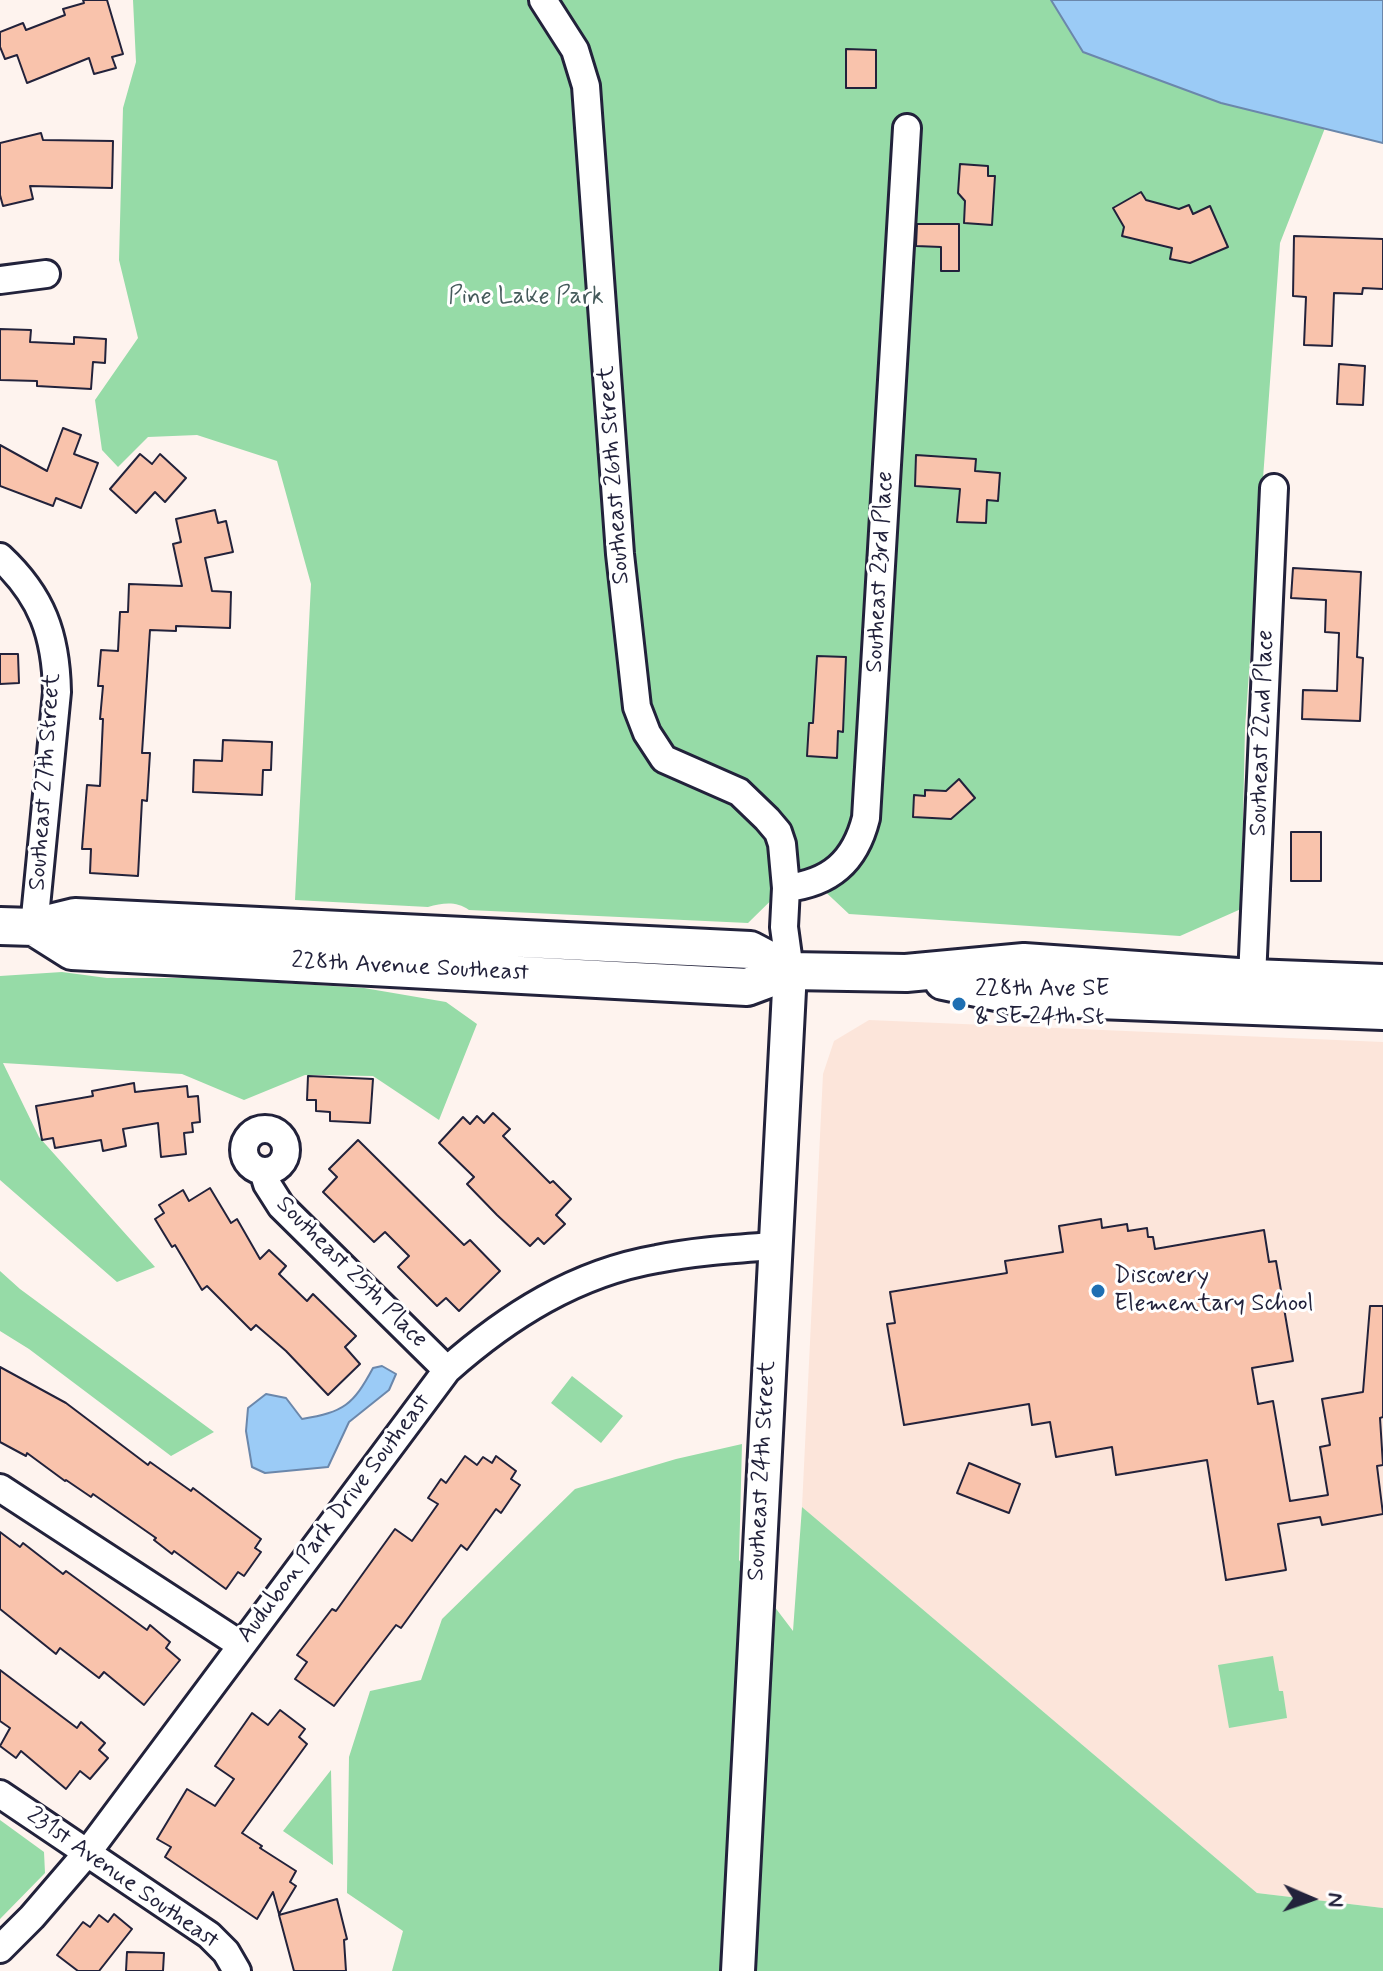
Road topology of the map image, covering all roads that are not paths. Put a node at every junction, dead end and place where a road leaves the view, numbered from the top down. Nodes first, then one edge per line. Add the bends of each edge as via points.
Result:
1 (543, 0) edge
2 (907, 128) dead end
3 (46, 274) dead end
4 (0, 280) edge
5 (1274, 488) dead end
6 (0, 557) edge
7 (786, 888) junction
8 (17, 926) edge
9 (790, 971) junction
10 (906, 973) junction
11 (1252, 978) junction
12 (1383, 983) edge
13 (1383, 1011) edge
14 (263, 1171) dead end
15 (774, 1246) junction
16 (447, 1370) junction
17 (0, 1488) edge
18 (241, 1645) junction
19 (0, 1794) edge
20 (87, 1853) junction
21 (0, 1949) edge
22 (237, 1971) edge
23 (738, 1971) edge

1 - 7 street, Southeast 26th Street via 575,50 586,86 620,554 637,707 664,759 739,792 778,832
2 - 7 street, Southeast 23rd Place via 866,818 854,850 840,866 825,879
3 - 4 street
5 - 11 street, Southeast 22nd Place
6 - 8 street, Southeast 27th Street via 36,597 56,669 57,692
7 - 9 street
8 - 9 main road, 228th Avenue Southeast via 72,951 290,944 747,987
9 - 10 main road, 228th Avenue Southeast
9 - 15 street, Southeast 24th Street
10 - 11 main road, 228th Avenue Southeast via 1024,962
10 - 13 main road, 228th Avenue Southeast via 1020,997
11 - 12 main road, 228th Avenue Southeast
14 - 16 street, Southeast 25th Place via 281,1206
15 - 16 street, Audubon Park Drive Southeast via 655,1259 608,1272 522,1311
15 - 23 street, Southeast 24th Street
16 - 18 street, Audubon Park Drive Southeast
17 - 18 street
18 - 20 street, Audubon Park Drive Southeast
19 - 20 street, 231st Avenue Southeast
20 - 21 street, Audubon Park Drive Southeast
20 - 22 street, 231st Avenue Southeast via 209,1935

